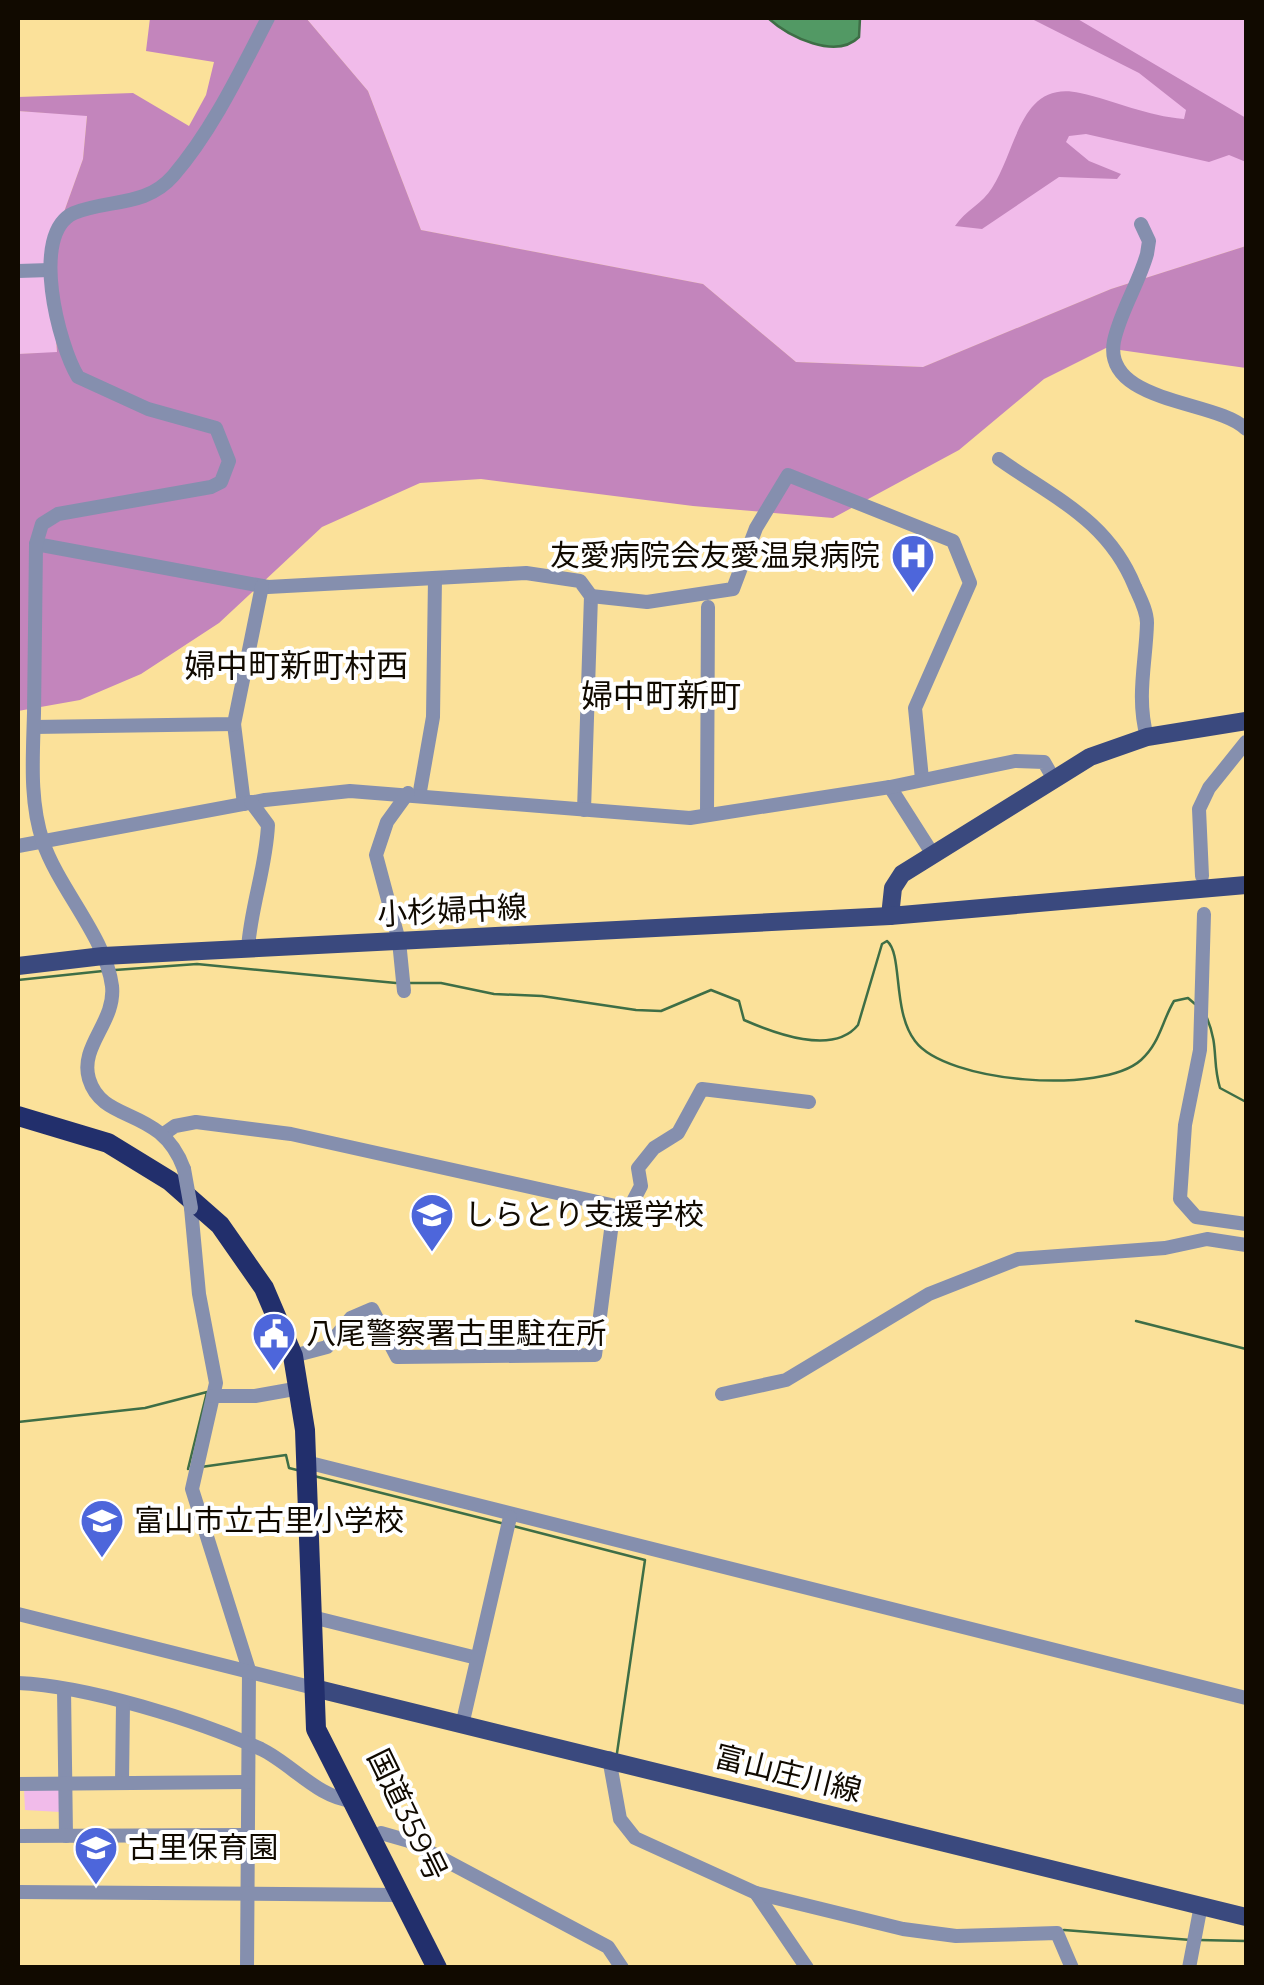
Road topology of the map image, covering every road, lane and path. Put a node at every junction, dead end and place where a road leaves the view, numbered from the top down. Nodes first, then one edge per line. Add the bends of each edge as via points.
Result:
1 (268, 18) edge
2 (1142, 224) dead end
3 (50, 270) junction
4 (18, 271) edge
5 (1246, 430) edge
6 (999, 458) dead end
7 (36, 544) junction
8 (435, 578) junction
9 (262, 586) junction
10 (591, 596) junction
11 (708, 607) dead end
12 (1246, 721) edge
13 (234, 724) junction
14 (34, 728) junction
15 (1148, 737) junction
16 (1246, 742) edge
17 (1052, 776) junction
18 (922, 779) junction
19 (890, 787) junction
20 (414, 792) junction
21 (248, 803) junction
22 (584, 810) junction
23 (707, 815) junction
24 (43, 841) junction
25 (18, 846) edge
26 (932, 853) junction
27 (1202, 876) dead end
28 (1246, 885) edge
29 (1204, 914) dead end
30 (890, 916) junction
31 (399, 941) junction
32 (248, 948) junction
33 (103, 956) junction
34 (18, 966) edge
35 (404, 991) dead end
36 (809, 1102) dead end
37 (18, 1116) edge
38 (165, 1133) junction
39 (614, 1206) junction
40 (1246, 1224) edge
41 (1246, 1245) edge
42 (293, 1356) junction
43 (300, 1388) junction
44 (722, 1394) dead end
45 (213, 1396) junction
46 (306, 1462) junction
47 (510, 1516) junction
48 (18, 1614) edge
49 (312, 1617) junction
50 (478, 1658) junction
51 (248, 1670) junction
52 (18, 1683) edge
53 (314, 1688) junction
54 (64, 1689) junction
55 (1246, 1698) edge
56 (123, 1704) junction
57 (463, 1721) junction
58 (246, 1743) junction
59 (609, 1758) junction
60 (247, 1782) junction
61 (122, 1783) junction
62 (18, 1784) edge
63 (66, 1784) junction
64 (353, 1801) junction
65 (381, 1833) junction
66 (246, 1835) junction
67 (18, 1836) edge
68 (66, 1836) junction
69 (18, 1892) edge
70 (246, 1893) junction
71 (756, 1893) junction
72 (400, 1895) junction
73 (1201, 1905) junction
74 (1246, 1917) edge
75 (804, 1966) edge
76 (247, 1968) edge
77 (437, 1968) edge
78 (448, 1968) edge
79 (622, 1968) edge
80 (1072, 1968) edge
81 (1189, 1968) edge

1 - 3 street via 173,176 155,193 74,213 62,222
2 - 5 street via 1147,254 1113,346 1120,371 1154,394 1226,416
3 - 4 street
3 - 7 street via 61,337 78,377 148,409 216,428 229,461 221,482 211,487 58,514 42,524
6 - 15 street via 1067,500 1106,534 1128,568 1148,618 1141,715
7 - 9 street
7 - 14 street
8 - 9 street
8 - 10 street via 526,573 580,581
8 - 20 street via 433,717
9 - 13 street
10 - 18 street via 647,602 732,588 756,528 788,475 952,542 970,583 915,708
10 - 22 street
11 - 23 street
12 - 15 main road
13 - 14 street
13 - 21 street
14 - 24 street via 33,792
15 - 17 main road
16 - 27 street via 1199,809
17 - 18 street via 1035,759
17 - 26 main road
18 - 19 street
19 - 23 street
19 - 26 street
20 - 21 street via 350,791
20 - 22 street
20 - 31 street via 386,822 376,855
21 - 24 street
21 - 32 street via 268,825
22 - 23 street
24 - 25 street
24 - 33 street
26 - 30 main road via 902,874
28 - 30 main road, 小杉婦中線
29 - 40 street via 1200,1022 1180,1199 1196,1217
30 - 31 main road, 小杉婦中線
31 - 32 main road, 小杉婦中線
31 - 35 street
32 - 33 main road, 小杉婦中線
33 - 34 main road, 小杉婦中線
33 - 38 street via 112,1003 90,1049 90,1082 108,1106
36 - 39 street via 702,1089 678,1132 638,1168 641,1186 629,1209
37 - 42 highway, 国道359号 via 108,1143 199,1202 264,1288
38 - 39 street via 196,1122 291,1134
38 - 45 street, bridge via 184,1169
39 - 42 street via 594,1355 398,1356 372,1309 351,1318 327,1347
41 - 44 street via 1206,1239 1018,1260 929,1294 786,1380
42 - 43 highway, 国道359号
43 - 45 street
43 - 46 highway, 国道359号
45 - 51 street via 192,1489
46 - 47 street
46 - 49 highway, 国道359号
47 - 50 street
47 - 55 street
48 - 51 street
49 - 50 street
49 - 53 highway, 国道359号
50 - 57 street
51 - 53 street
51 - 58 street
52 - 54 street
53 - 57 main road, 富山庄川線
53 - 64 highway, 国道359号 via 316,1729
53 - 65 highway, 国道359号
54 - 56 street
54 - 63 street
56 - 58 street
56 - 61 street
57 - 59 main road, 富山庄川線
58 - 60 street
58 - 64 street via 337,1800
59 - 71 street via 620,1819 636,1838
59 - 73 main road, 富山庄川線
60 - 61 street
60 - 66 street
61 - 63 street
62 - 63 street
63 - 68 street
64 - 72 highway, 国道359号
65 - 78 highway, 国道359号
65 - 79 street via 408,1841 608,1948
66 - 68 street
66 - 70 street
67 - 68 street
69 - 70 street
70 - 72 street
70 - 76 street
71 - 75 street
71 - 80 street via 956,1936 1057,1934
72 - 77 highway, 国道359号
73 - 74 main road, 富山庄川線
73 - 81 street

